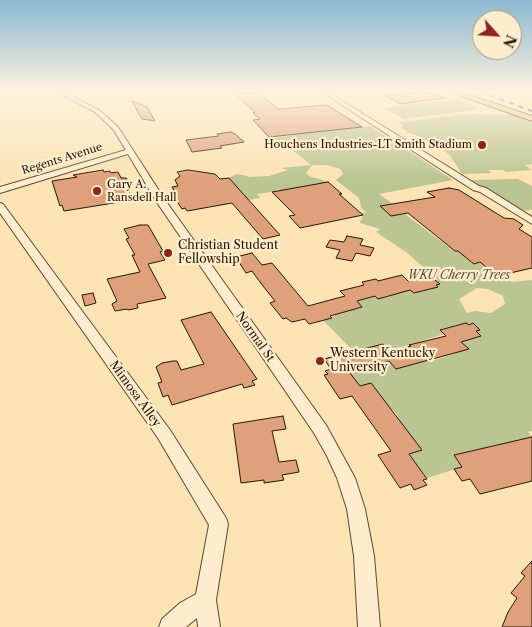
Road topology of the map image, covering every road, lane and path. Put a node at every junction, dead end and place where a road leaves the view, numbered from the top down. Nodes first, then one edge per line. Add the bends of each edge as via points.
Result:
1 (111, 121) edge
2 (371, 121) edge
3 (130, 150) junction
4 (476, 188) junction
5 (0, 190) edge
6 (0, 206) edge
7 (532, 221) edge
8 (532, 227) edge
9 (205, 600) junction
10 (170, 627) edge
11 (209, 627) edge
12 (369, 627) edge

1 - 3 street, Normal St
2 - 4 street
3 - 5 street, Regents Avenue
3 - 12 street, Normal St via 161,201 334,454 346,478 358,518
4 - 7 street
4 - 8 street
6 - 9 street, Mimosa Alley via 164,434 219,524
9 - 10 street
9 - 11 street, Mimosa Alley

